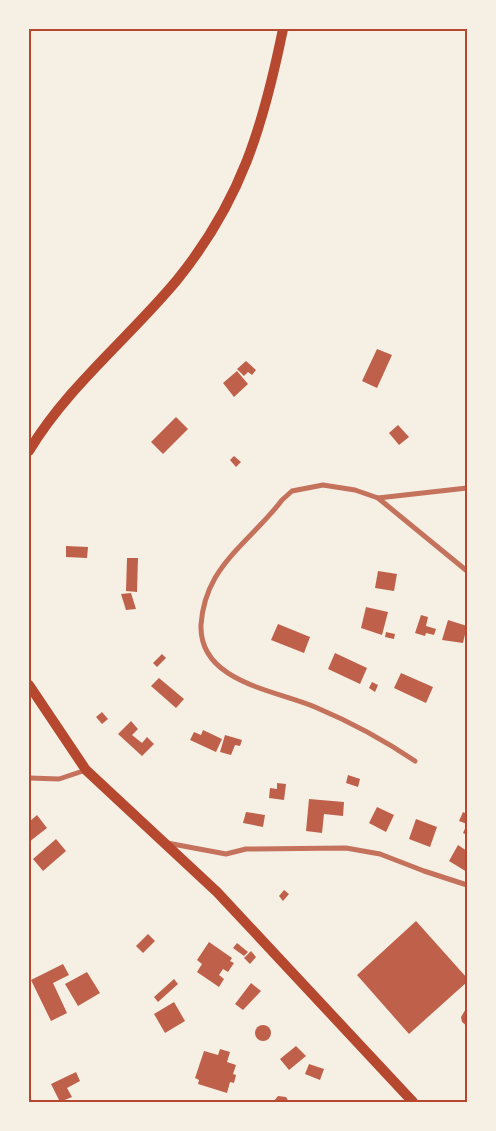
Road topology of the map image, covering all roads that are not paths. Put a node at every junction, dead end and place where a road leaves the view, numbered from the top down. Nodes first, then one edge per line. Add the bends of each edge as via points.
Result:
1 (283, 29) edge
2 (29, 451) edge
3 (467, 488) edge
4 (378, 498) junction
5 (467, 571) edge
6 (29, 685) edge
7 (415, 761) dead end
8 (86, 770) junction
9 (29, 778) edge
10 (162, 842) junction
11 (467, 885) edge
12 (413, 1102) edge

1 - 2 main road via 272,87 254,146 231,200 176,280 81,385
3 - 4 street
4 - 5 street
4 - 7 street via 323,485 292,491 216,578 202,617 201,638 216,665 228,672 377,735
6 - 8 main road
8 - 9 street via 59,779
8 - 10 main road
10 - 11 street via 226,854 246,849 346,848 380,854
10 - 12 main road via 217,892

